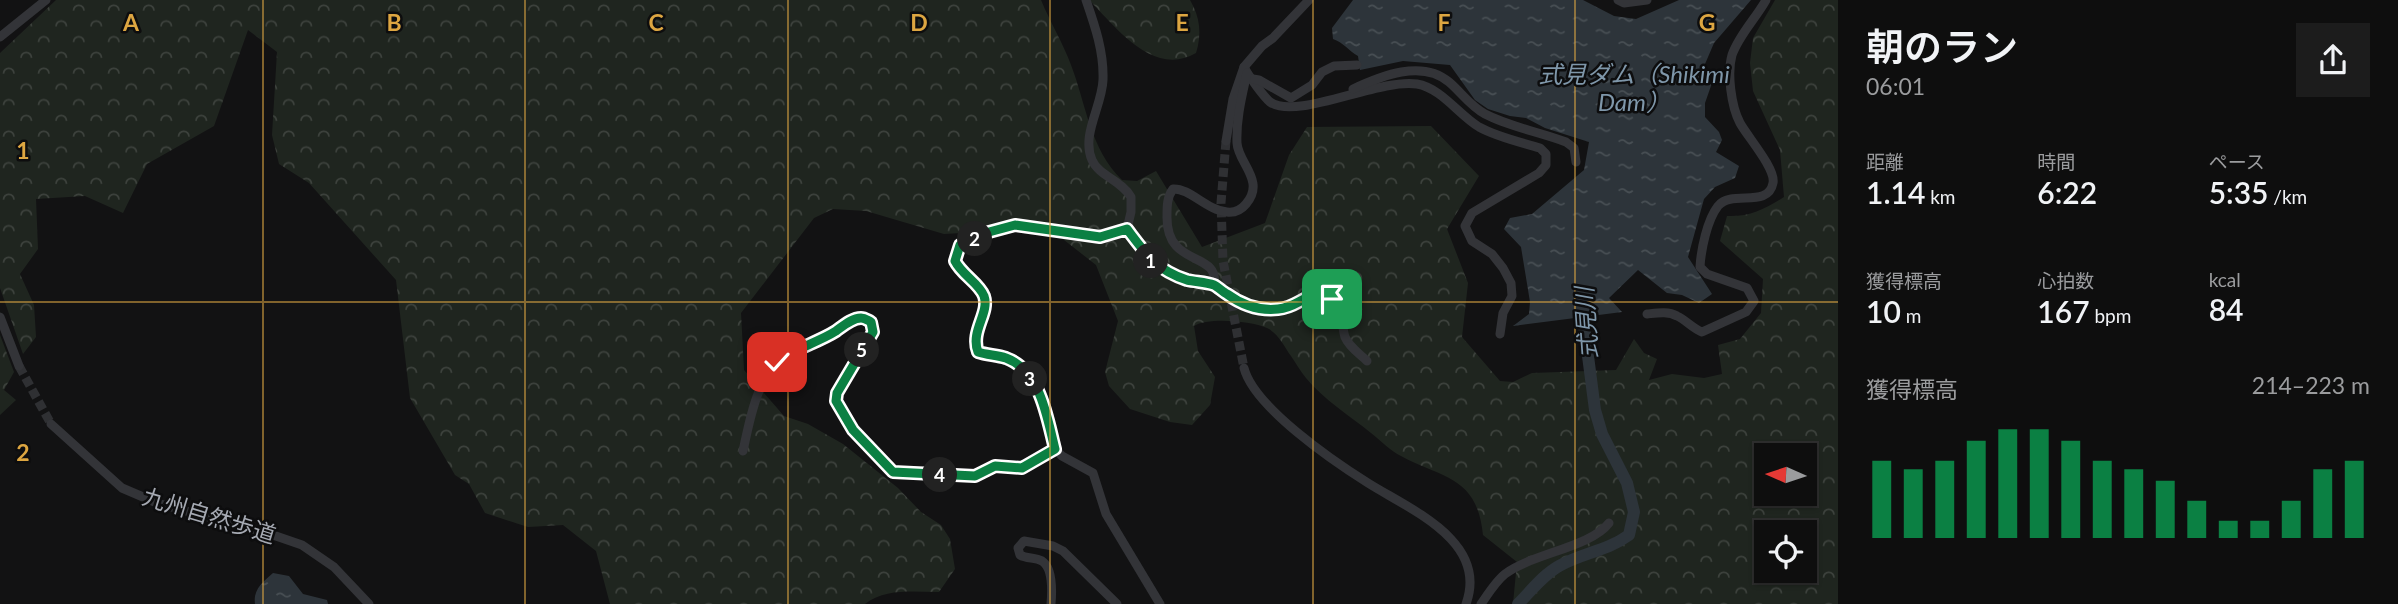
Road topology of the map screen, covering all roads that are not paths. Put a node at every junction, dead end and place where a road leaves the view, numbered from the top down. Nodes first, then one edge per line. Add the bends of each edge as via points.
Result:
1 (46, 0) edge
2 (1086, 0) edge
3 (1309, 0) edge
4 (1618, 0) edge
5 (1647, 0) edge
6 (1766, 0) edge
7 (0, 37) edge
8 (1357, 65) dead end
9 (1248, 73) junction
10 (1344, 95) junction
11 (1226, 141) tunnel mouth
12 (1576, 162) dead end
13 (1127, 229) junction
14 (1214, 285) junction
15 (1647, 314) dead end
16 (0, 317) edge
17 (1500, 334) dead end
18 (1367, 361) dead end
19 (19, 366) tunnel mouth
20 (1244, 368) tunnel mouth
21 (51, 424) tunnel mouth
22 (1055, 449) junction
23 (743, 451) dead end
24 (1609, 523) dead end
25 (369, 604) edge
26 (1051, 604) edge
27 (1117, 604) edge
28 (1160, 604) edge
29 (1466, 604) edge
30 (1481, 604) edge

1 - 7 street
2 - 13 street via 1102,56 1103,82 1089,144 1091,157 1096,169 1117,181 1131,197
3 - 9 street via 1262,46
4 - 5 street
6 - 15 street via 1732,55 1731,88 1738,120 1774,181 1760,198 1736,198 1718,206 1702,246 1700,267 1707,274 1747,288 1754,301 1746,312 1702,332 1676,315
8 - 9 street via 1334,66 1322,72 1292,98
9 - 10 street via 1270,102 1289,107
9 - 11 street via 1233,99
9 - 14 street via 1238,114 1237,147 1252,179 1249,200 1229,212 1202,204 1180,189 1169,195 1170,240 1212,270
10 - 12 street via 1374,79 1404,71 1429,71 1448,80 1485,114 1574,148
10 - 17 street via 1417,84 1483,129 1546,154 1546,165 1539,173 1472,214 1465,226 1472,241 1492,254 1511,283 1512,296
13 - 14 street via 1158,267
13 - 22 street via 1100,237 1015,225 960,245 957,253 960,271 984,295 976,333 978,352 1007,358 1034,383
14 - 18 street via 1245,305 1264,310 1297,304 1309,295 1332,299 1341,313 1345,338
16 - 19 street
20 - 29 street via 1265,405 1283,420 1355,475 1432,521 1449,538 1461,552 1471,577
21 - 25 street, 九州自然歩道 via 121,488 302,545 334,567
22 - 23 street via 1022,468 995,466 975,476 893,472 853,430 836,401 873,332 871,322 860,318 777,362 759,393
22 - 28 street via 1093,473 1106,514
24 - 30 street via 1595,535 1504,574
26 - 27 street via 1047,567 1020,555 1018,548 1024,541 1063,551

